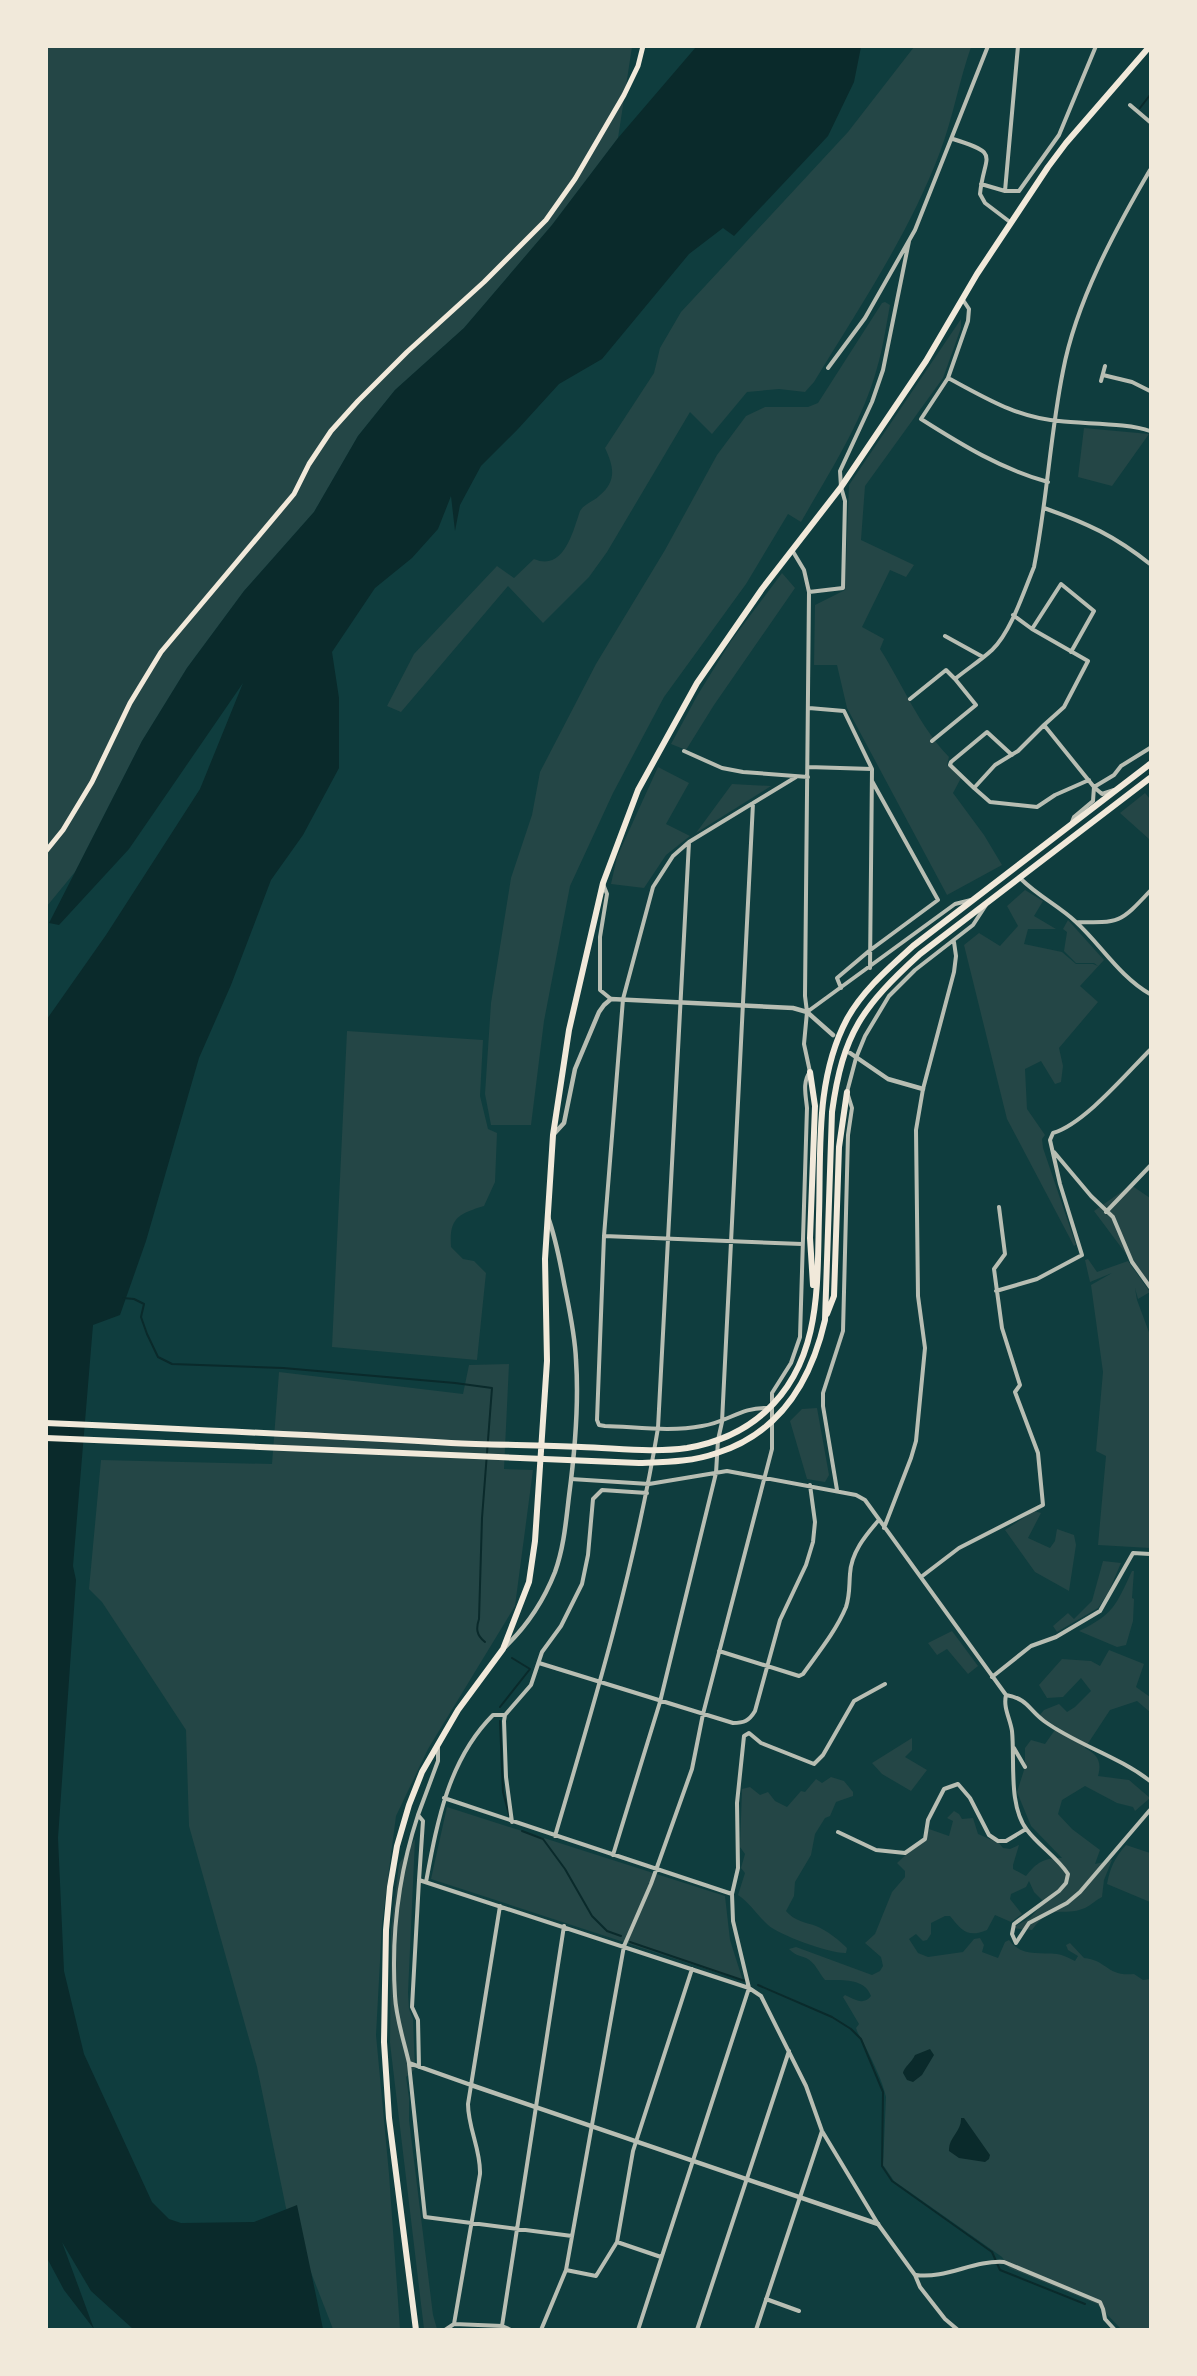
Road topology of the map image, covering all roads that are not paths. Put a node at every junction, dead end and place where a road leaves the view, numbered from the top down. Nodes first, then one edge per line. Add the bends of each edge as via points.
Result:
1 (643, 46) edge
2 (988, 46) edge
3 (1018, 46) edge
4 (1096, 46) edge
5 (1150, 46) edge
6 (1130, 105) dead end
7 (1150, 122) edge
8 (953, 139) junction
9 (1150, 170) edge
10 (981, 184) junction
11 (1005, 191) junction
12 (1010, 222) junction
13 (909, 241) junction
14 (963, 300) junction
15 (1105, 366) dead end
16 (828, 368) dead end
17 (1103, 375) junction
18 (948, 378) junction
19 (1101, 381) dead end
20 (1150, 391) edge
21 (1056, 421) junction
22 (1150, 430) edge
23 (1048, 482) junction
24 (841, 487) junction
25 (1044, 508) junction
26 (792, 550) junction
27 (1150, 564) edge
28 (809, 592) junction
29 (1013, 615) junction
30 (1032, 629) junction
31 (945, 636) dead end
32 (1071, 652) junction
33 (983, 657) junction
34 (955, 679) junction
35 (909, 699) dead end
36 (809, 708) junction
37 (1044, 725) junction
38 (932, 741) dead end
39 (1150, 748) edge
40 (684, 751) dead end
41 (1012, 755) junction
42 (1150, 764) edge
43 (808, 767) junction
44 (872, 769) junction
45 (795, 777) junction
46 (808, 777) junction
47 (1150, 778) edge
48 (872, 780) junction
49 (1089, 780) junction
50 (1095, 787) junction
51 (974, 788) junction
52 (1117, 789) junction
53 (753, 803) junction
54 (1070, 825) junction
55 (689, 842) junction
56 (46, 851) edge
57 (1021, 879) junction
58 (603, 883) junction
59 (1150, 891) edge
60 (975, 898) junction
61 (987, 904) junction
62 (1075, 922) junction
63 (954, 942) junction
64 (869, 951) junction
65 (870, 968) junction
66 (842, 988) junction
67 (1150, 994) edge
68 (611, 999) junction
69 (623, 999) junction
70 (681, 1002) junction
71 (743, 1005) junction
72 (807, 1012) junction
73 (833, 1035) dead end
74 (1150, 1050) edge
75 (850, 1053) dead end
76 (856, 1058) junction
77 (810, 1072) junction
78 (923, 1089) junction
79 (847, 1092) junction
80 (552, 1135) junction
81 (1053, 1151) junction
82 (1150, 1166) edge
83 (999, 1207) dead end
84 (1106, 1212) junction
85 (547, 1215) junction
86 (604, 1236) junction
87 (668, 1238) junction
88 (730, 1241) junction
89 (802, 1244) junction
90 (1150, 1287) edge
91 (996, 1291) junction
92 (815, 1312) junction
93 (825, 1320) junction
94 (771, 1408) junction
95 (722, 1422) junction
96 (46, 1423) edge
97 (658, 1428) junction
98 (46, 1438) edge
99 (542, 1446) junction
100 (541, 1459) junction
101 (716, 1473) junction
102 (765, 1477) junction
103 (571, 1479) junction
104 (649, 1484) junction
105 (810, 1485) junction
106 (837, 1490) junction
107 (647, 1493) junction
108 (878, 1521) junction
109 (884, 1528) junction
110 (1150, 1554) edge
111 (921, 1577) junction
112 (503, 1648) junction
113 (719, 1652) junction
114 (539, 1663) junction
115 (766, 1666) junction
116 (992, 1677) junction
117 (600, 1682) junction
118 (885, 1684) dead end
119 (1006, 1695) junction
120 (660, 1702) junction
121 (506, 1714) junction
122 (703, 1714) junction
123 (438, 1742) junction
124 (1013, 1747) junction
125 (1025, 1767) dead end
126 (1150, 1781) edge
127 (444, 1798) junction
128 (1150, 1810) edge
129 (418, 1815) junction
130 (512, 1822) junction
131 (1026, 1829) junction
132 (838, 1832) dead end
133 (555, 1836) junction
134 (613, 1855) junction
135 (656, 1870) junction
136 (419, 1880) junction
137 (426, 1882) junction
138 (732, 1894) junction
139 (500, 1906) junction
140 (564, 1926) junction
141 (624, 1946) junction
142 (692, 1969) junction
143 (749, 1988) junction
144 (789, 2051) junction
145 (409, 2063) junction
146 (419, 2067) junction
147 (471, 2085) junction
148 (537, 2107) junction
149 (591, 2126) junction
150 (822, 2131) junction
151 (636, 2142) junction
152 (693, 2161) junction
153 (746, 2179) junction
154 (799, 2197) junction
155 (470, 2223) junction
156 (878, 2224) junction
157 (517, 2229) junction
158 (572, 2236) junction
159 (617, 2242) junction
160 (662, 2257) junction
161 (566, 2270) junction
162 (915, 2275) junction
163 (765, 2299) junction
164 (800, 2311) dead end
165 (454, 2324) junction
166 (502, 2326) junction
167 (416, 2330) edge
168 (445, 2330) edge
169 (511, 2330) edge
170 (541, 2330) edge
171 (638, 2330) edge
172 (697, 2330) edge
173 (756, 2330) edge
174 (958, 2330) edge
175 (1115, 2330) edge

1 - 56 main road via 624,95 546,220 407,352 331,431 294,494 161,652 130,702 92,782
2 - 8 street
3 - 11 street
4 - 11 street via 1059,135 1019,191
5 - 12 main road via 1066,143
6 - 7 street
8 - 10 street via 977,146 985,153 988,164
8 - 13 street
9 - 21 street via 1114,232 1076,324 1062,372
10 - 11 street
10 - 12 street via 980,194 985,203
12 - 14 main road
13 - 16 street via 865,318
13 - 24 street via 883,370 840,471
14 - 18 street via 969,309 968,321
14 - 24 main road
15 - 17 street
17 - 19 street
17 - 20 street
18 - 21 street via 1010,411
18 - 23 street via 921,419 995,463
21 - 22 street
21 - 23 street
23 - 25 street
24 - 26 main road
24 - 28 street via 845,501 843,588
25 - 27 street via 1099,529
25 - 29 street via 1034,567
26 - 28 street via 804,570
26 - 58 main road via 697,683 638,790
28 - 36 street
29 - 30 street
29 - 33 street via 999,642
30 - 32 street
30 - 32 street via 1061,584 1094,611
31 - 33 street
32 - 37 street via 1088,661 1064,706
33 - 34 street
34 - 35 street via 946,669
34 - 38 street via 976,705
36 - 43 street
36 - 44 street via 844,711
37 - 41 street
37 - 49 street
39 - 50 street
40 - 45 street via 722,768
41 - 51 street via 995,765
41 - 51 street via 987,732 951,762
42 - 52 main road
43 - 44 street
43 - 46 street
44 - 48 street
45 - 46 street
45 - 53 street
46 - 72 street
47 - 57 main road
48 - 64 street
48 - 64 street via 938,900
49 - 50 street
49 - 51 street via 1037,807 990,802
50 - 52 street via 1102,794
50 - 54 street via 1093,801
52 - 54 main road
53 - 55 street
53 - 71 street
54 - 60 main road
55 - 69 street via 673,856 653,887
55 - 70 street
57 - 61 main road
57 - 62 street
58 - 68 street via 607,894 600,937 600,990
58 - 80 main road via 571,1021
59 - 62 street via 1126,917 1112,923
60 - 65 street via 955,904
60 - 92 main road via 878,978 847,1019 836,1047 822,1108
61 - 63 street via 973,925
61 - 93 main road via 886,985 870,1004 844,1050 832,1112
62 - 67 street via 1108,958
63 - 76 street via 915,970 889,996
63 - 78 street via 954,972
64 - 65 street
64 - 66 street via 837,978
65 - 66 street
66 - 72 street
68 - 69 street
68 - 80 street via 599,1012 575,1069 564,1123
69 - 70 street
69 - 86 street
70 - 71 street
70 - 87 street
71 - 72 street
71 - 88 street
72 - 73 street
72 - 77 street via 804,1044
74 - 81 street via 1084,1113 1053,1133
75 - 76 street
76 - 78 street via 888,1080
76 - 79 street
77 - 89 street via 805,1085
77 - 92 main road via 815,1106 810,1238
78 - 109 street via 916,1130 918,1296 925,1348 922,1390 916,1442
79 - 93 main road via 839,1147 834,1296
79 - 106 street via 852,1108 843,1331 823,1393
80 - 85 main road
81 - 84 street
81 - 91 street via 1082,1255 1037,1279
82 - 84 street
83 - 91 street via 1005,1254 994,1269
84 - 90 street via 1113,1217 1132,1262
85 - 99 main road via 547,1360
85 - 103 street via 555,1236 576,1359
86 - 87 street
86 - 97 street via 597,1420 605,1426
87 - 88 street
87 - 97 street
88 - 89 street
88 - 95 street
89 - 94 street via 800,1337 791,1363 772,1393
91 - 111 street via 1002,1328 1020,1385 1016,1392 1038,1453 1043,1505 959,1548
92 - 99 main road via 802,1362 780,1396 735,1434 712,1443 668,1449
93 - 100 main road via 812,1366 785,1408 758,1432 717,1454 639,1463
94 - 95 street via 747,1409
94 - 102 street via 772,1449
95 - 97 street
95 - 101 street
96 - 99 main road
97 - 104 street
98 - 100 main road
99 - 100 main road
100 - 112 main road via 529,1582
101 - 102 street
101 - 104 street
101 - 120 street
102 - 105 street
102 - 113 street
103 - 104 street
103 - 112 street via 563,1545 555,1571 536,1610
104 - 107 street
105 - 106 street
105 - 115 street via 815,1522 813,1542 780,1620
106 - 108 street via 865,1500
107 - 114 street via 602,1490 593,1499 582,1584
107 - 117 street
108 - 109 street
108 - 115 street via 861,1540 855,1554 845,1608 802,1674
109 - 111 street
110 - 116 street via 1133,1552 1100,1611 1056,1637 1031,1646
111 - 116 street
112 - 123 main road
113 - 115 street
113 - 122 street
114 - 117 street
114 - 121 street via 531,1684
115 - 122 street via 750,1718 733,1723
116 - 119 street
117 - 120 street
117 - 133 street
118 - 138 street via 854,1701 814,1764 746,1733 737,1803 738,1868
119 - 124 street via 1004,1703
119 - 126 street via 1019,1697 1053,1727 1116,1758
120 - 122 street
120 - 134 street
121 - 127 street via 493,1715 479,1732
121 - 130 street via 506,1777
122 - 135 street via 692,1769
123 - 129 street via 438,1761
123 - 167 main road via 406,1816 390,1887 386,1930 384,2042 389,2118
124 - 125 street
124 - 131 street via 1015,1792
127 - 130 street
127 - 137 street
128 - 131 street via 1080,1892 1029,1923 1016,1943 1012,1934 1014,1924 1059,1891 1068,1874
129 - 136 street via 423,1821
129 - 145 street via 401,1878 394,1933 395,1998
130 - 133 street
131 - 132 street via 1006,1841 989,1835 958,1784 945,1789 928,1820 925,1839 905,1853 876,1850
133 - 134 street
134 - 135 street
135 - 138 street
135 - 141 street
136 - 137 street
136 - 146 street via 412,2007 418,2020
137 - 139 street
138 - 143 street via 733,1921
139 - 140 street
139 - 147 street
140 - 141 street
140 - 148 street
141 - 142 street
141 - 149 street
142 - 143 street
142 - 151 street
143 - 144 street via 761,1996
143 - 152 street
144 - 150 street
144 - 153 street
145 - 146 street
145 - 155 street via 425,2217
146 - 147 street
147 - 148 street
147 - 155 street via 468,2116 481,2162
148 - 149 street
148 - 157 street
149 - 151 street
149 - 158 street
150 - 154 street
150 - 156 street
151 - 152 street
151 - 159 street
152 - 153 street
152 - 160 street
153 - 154 street
153 - 172 street
154 - 156 street
154 - 163 street
155 - 157 street
155 - 165 street
156 - 162 street
157 - 158 street
157 - 166 street
158 - 161 street
159 - 160 street
159 - 161 street via 596,2276
160 - 171 street
161 - 170 street
162 - 174 street via 945,2319
162 - 175 street via 929,2277 991,2261 1004,2262 1100,2302 1105,2319
163 - 164 street
163 - 173 street
165 - 166 street
165 - 168 street
166 - 169 street

